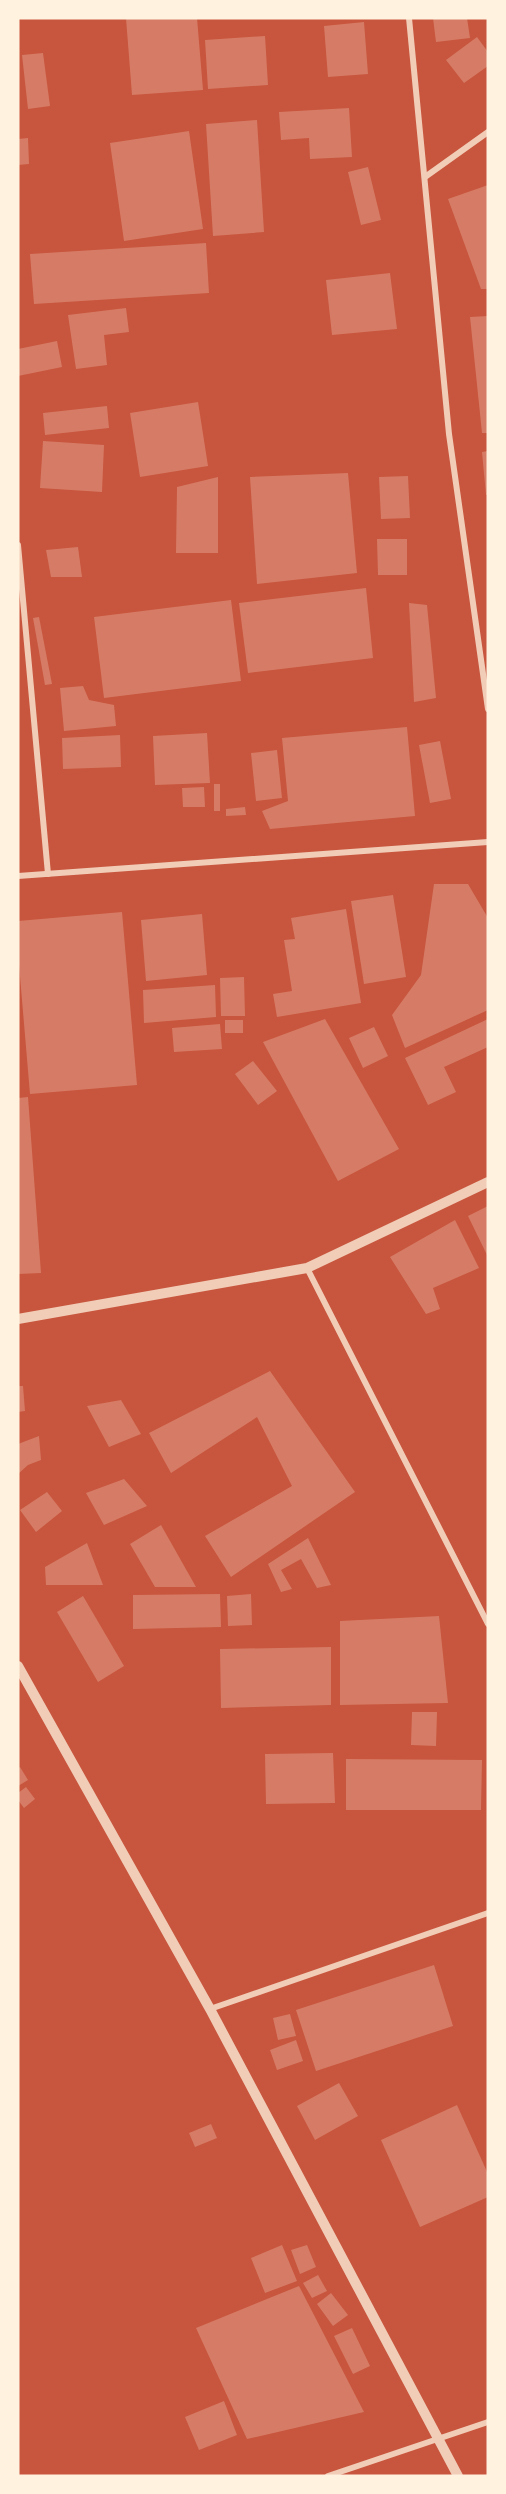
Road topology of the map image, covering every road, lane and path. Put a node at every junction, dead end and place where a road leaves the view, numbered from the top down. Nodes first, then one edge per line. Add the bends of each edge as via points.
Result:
1 (409, 18) edge
2 (488, 132) edge
3 (425, 177) junction
4 (18, 545) edge
5 (486, 682) edge
6 (488, 709) edge
7 (488, 842) edge
8 (48, 874) junction
9 (18, 876) edge
10 (488, 1182) edge
11 (307, 1268) junction
12 (18, 1319) edge
13 (488, 1624) edge
14 (18, 1666) edge
15 (488, 1913) edge
16 (210, 2009) junction
17 (488, 2422) edge
18 (438, 2438) junction
19 (328, 2476) edge
20 (458, 2476) edge

1 - 3 street
2 - 3 street
3 - 5 street via 449,434
4 - 8 street
5 - 6 street
7 - 8 street
8 - 9 street
10 - 11 street
11 - 12 street
11 - 13 street
14 - 16 street
15 - 16 street
16 - 18 street
17 - 18 street
18 - 19 street
18 - 20 street

